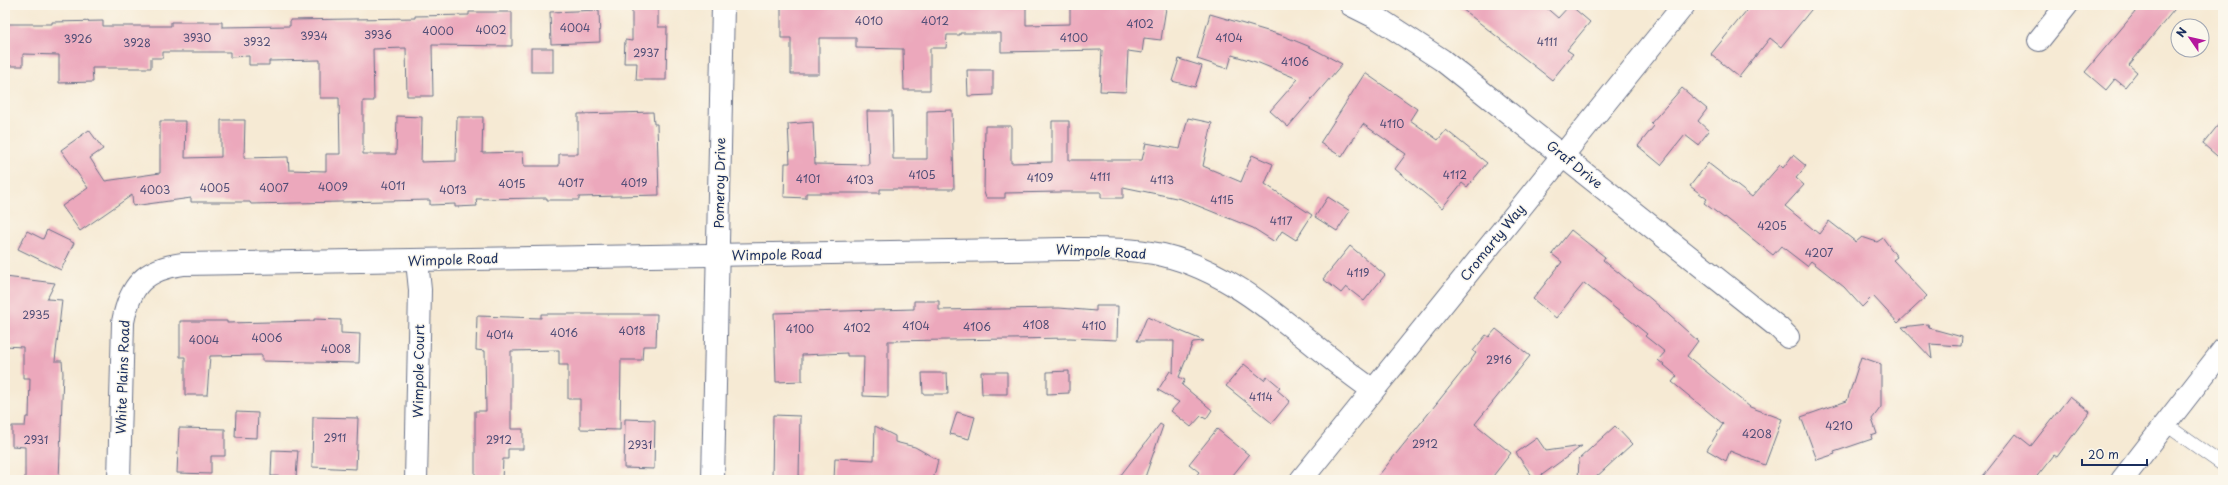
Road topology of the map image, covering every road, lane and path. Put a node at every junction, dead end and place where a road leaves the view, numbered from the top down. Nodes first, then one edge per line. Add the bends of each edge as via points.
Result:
1 (723, 5) edge
2 (1351, 5) edge
3 (1684, 5) edge
4 (2067, 5) edge
5 (2039, 40) dead end
6 (1562, 154) junction
7 (718, 254) junction
8 (417, 261) junction
9 (142, 279) joint
10 (1788, 337) dead end
11 (2223, 350) edge
12 (1373, 390) junction
13 (2165, 424) junction
14 (2223, 465) edge
15 (119, 480) edge
16 (416, 480) edge
17 (713, 480) edge
18 (1301, 480) edge
19 (2122, 480) edge

1 - 7 street, Pomeroy Drive
2 - 6 street, Graf Drive via 1379,19 1442,60
3 - 6 street, Cromarty Way
4 - 5 street
6 - 10 street, Graf Drive
6 - 12 street, Cromarty Way
7 - 8 street, Wimpole Road
7 - 12 street, Wimpole Road via 1064,249 1134,250 1163,255 1209,271 1252,296
7 - 17 street, Pomeroy Drive
8 - 9 street, Wimpole Road via 183,264 166,266
8 - 16 street, Wimpole Court via 420,290
9 - 15 street, White Plains Road via 127,301 123,322
11 - 13 street
12 - 18 street, Cromarty Way
13 - 14 lane
13 - 19 street

